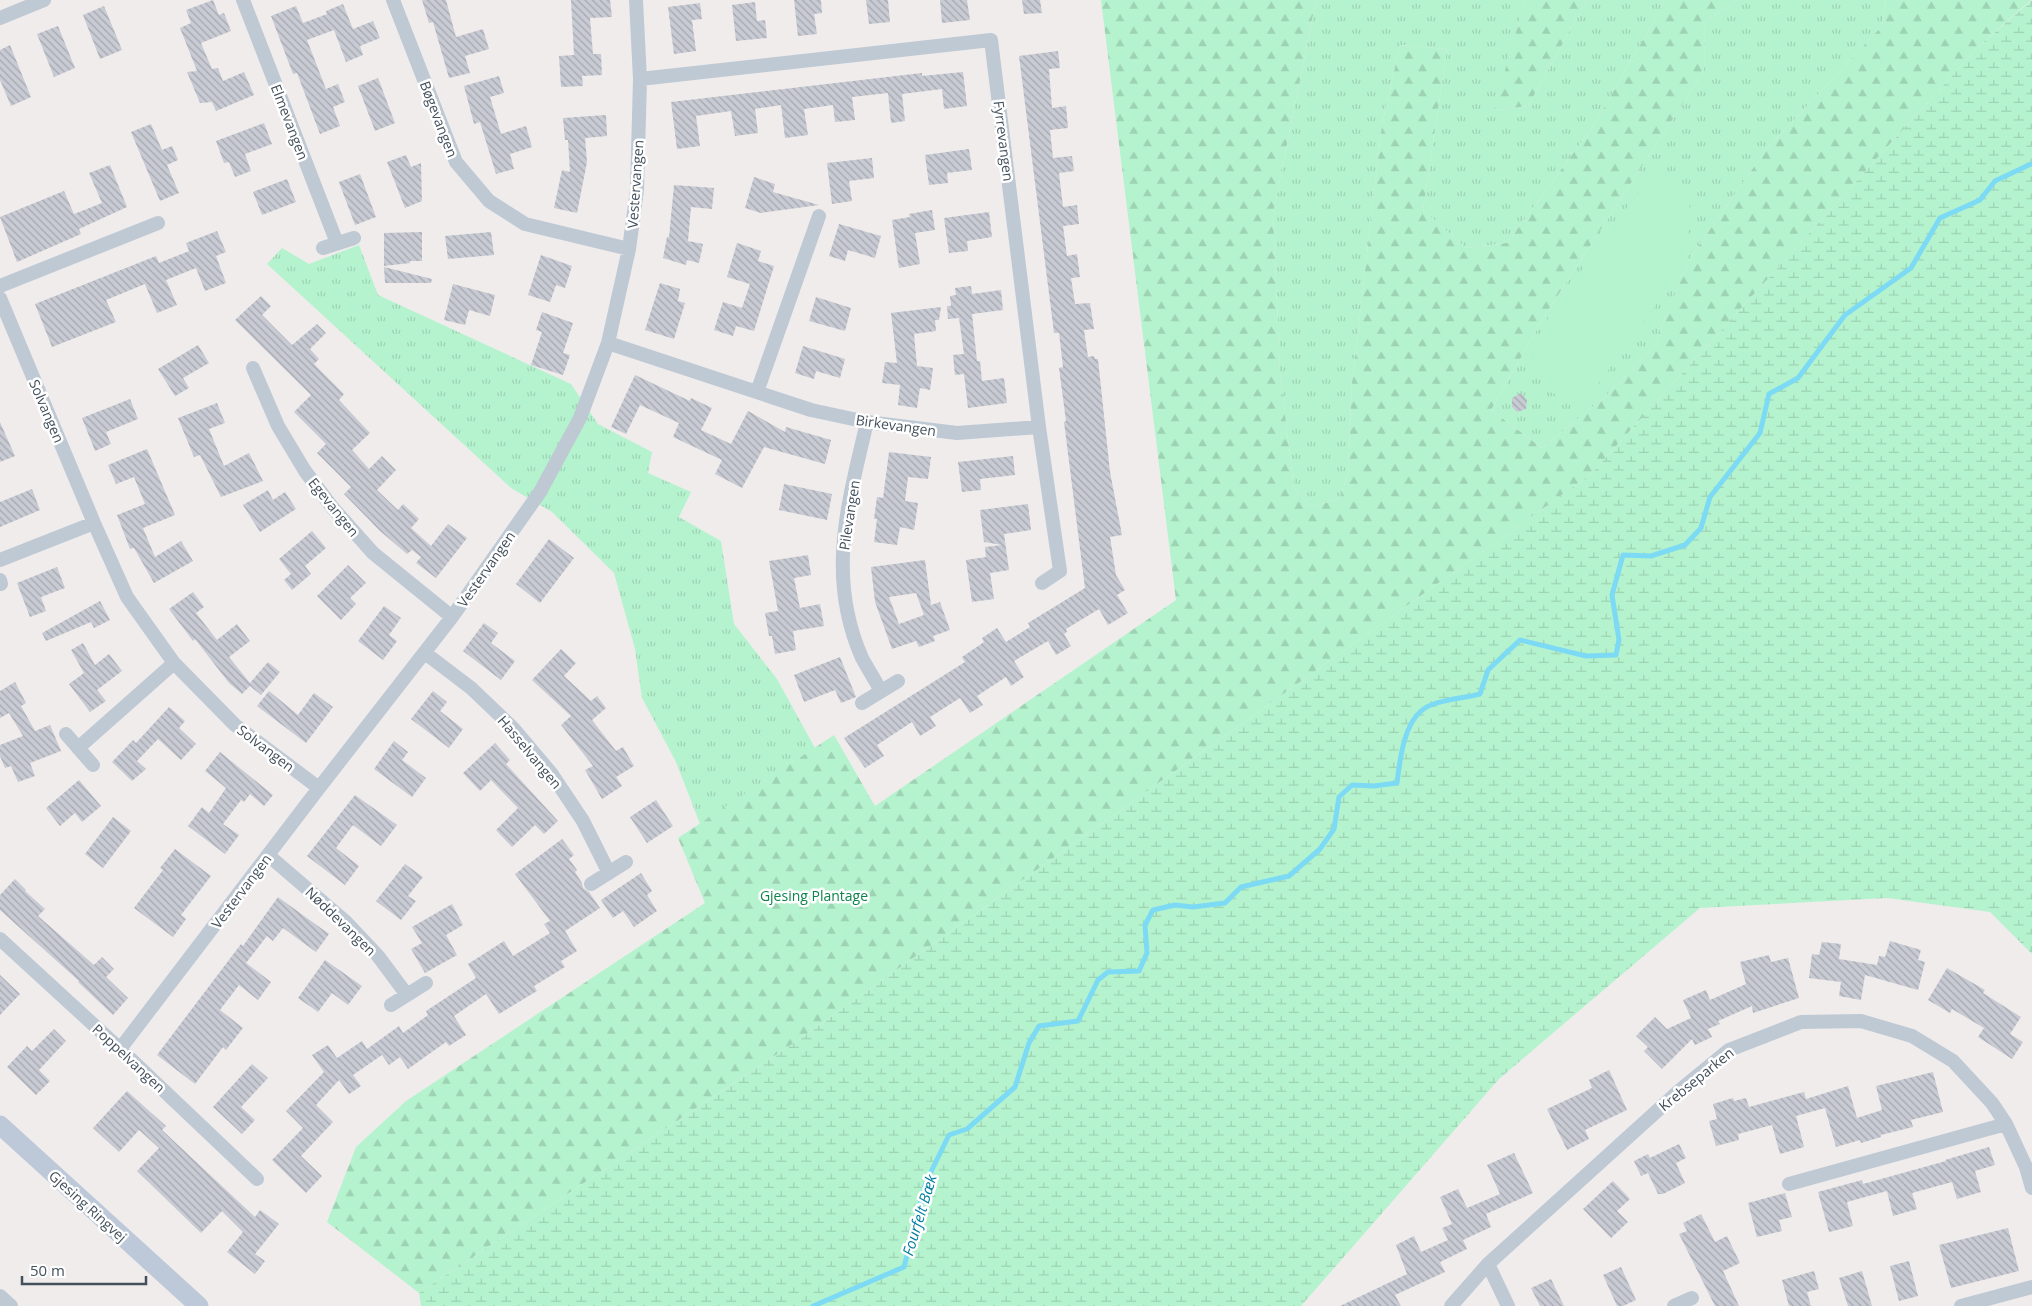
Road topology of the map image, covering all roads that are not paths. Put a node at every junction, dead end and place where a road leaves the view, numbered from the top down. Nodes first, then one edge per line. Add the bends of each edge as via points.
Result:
1 (44, 0) edge
2 (243, 0) edge
3 (393, 0) edge
4 (636, 0) edge
5 (0, 18) edge
6 (640, 79) junction
7 (819, 216) dead end
8 (158, 223) dead end
9 (354, 238) dead end
10 (337, 244) junction
11 (323, 248) dead end
12 (629, 249) junction
13 (0, 286) edge
14 (0, 298) edge
15 (608, 344) junction
16 (253, 368) dead end
17 (757, 392) junction
18 (867, 422) junction
19 (1039, 428) junction
20 (94, 523) junction
21 (0, 560) edge
22 (1042, 584) dead end
23 (452, 617) junction
24 (425, 653) junction
25 (174, 663) junction
26 (898, 681) dead end
27 (881, 691) junction
28 (862, 703) dead end
29 (66, 734) dead end
30 (78, 748) junction
31 (93, 765) dead end
32 (319, 788) junction
33 (268, 855) junction
34 (626, 862) dead end
35 (609, 873) junction
36 (591, 884) dead end
37 (0, 939) edge
38 (426, 983) dead end
39 (407, 995) junction
40 (391, 1005) dead end
41 (120, 1049) junction
42 (2006, 1124) junction
43 (0, 1125) edge
44 (257, 1179) dead end
45 (1789, 1184) dead end
46 (2032, 1188) edge
47 (1488, 1264) junction
48 (2032, 1287) edge
49 (0, 1296) edge
50 (1692, 1298) dead end
51 (11, 1306) edge
52 (200, 1306) edge
53 (1450, 1306) edge
54 (1508, 1306) edge
55 (1674, 1306) edge
56 (1961, 1306) edge

1 - 5 street
2 - 10 street, Elmevangen
3 - 12 street, Bøgevangen via 456,162 489,201 525,224
4 - 6 street, Vestervangen
6 - 12 street, Vestervangen via 637,190
6 - 19 street, Fyrrevangen via 991,40
7 - 17 street
8 - 13 street
9 - 10 street
10 - 11 street
12 - 15 street, Vestervangen
14 - 20 street, Solvangen
15 - 17 street, Birkevangen
15 - 23 street, Vestervangen via 580,418 540,492
16 - 23 street, Egevangen via 278,426 332,507 372,552
17 - 18 street, Birkevangen via 811,410
18 - 19 street, Birkevangen via 957,433
18 - 27 street, Pilevangen via 842,545 843,583 862,658
19 - 22 street, Fyrrevangen via 1060,571
20 - 21 street
20 - 25 street, Solvangen via 127,597
23 - 24 street, Vestervangen
24 - 32 street, Vestervangen
24 - 35 street, Hasselvangen via 471,688 520,736 583,821
25 - 30 street
25 - 32 street, Solvangen via 235,725
26 - 27 street
27 - 28 street
29 - 30 street
30 - 31 street
32 - 33 street, Vestervangen
33 - 39 street, Nøddevangen via 346,922 378,956
33 - 41 street, Vestervangen
34 - 35 street
35 - 36 street
37 - 41 street, Poppelvangen
38 - 39 street
39 - 40 street
41 - 44 street, Poppelvangen
42 - 45 street
42 - 46 street, Krebseparken
42 - 47 street, Krebseparken via 1992,1103 1953,1061 1912,1036 1861,1021 1800,1022 1729,1050 1679,1091
43 - 52 street, Gjesing Ringvej
47 - 53 street, Krebseparken
47 - 54 street
48 - 56 street
49 - 51 street
50 - 55 street

